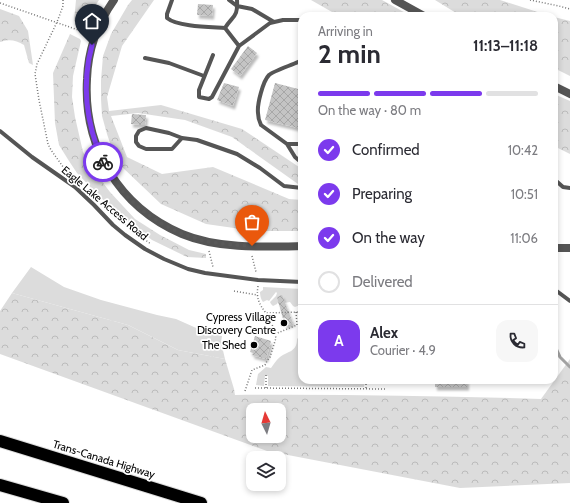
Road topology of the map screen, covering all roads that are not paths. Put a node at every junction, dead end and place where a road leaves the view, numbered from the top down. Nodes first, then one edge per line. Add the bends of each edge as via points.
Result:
1 (114, 0) edge
2 (172, 0) edge
3 (229, 0) edge
4 (237, 0) edge
5 (395, 0) edge
6 (238, 6) junction
7 (417, 12) edge
8 (298, 20) edge
9 (274, 22) junction
10 (225, 28) junction
11 (239, 46) junction
12 (213, 55) dead end
13 (145, 58) dead end
14 (298, 62) edge
15 (204, 76) junction
16 (558, 88) edge
17 (570, 94) edge
18 (0, 131) edge
19 (182, 138) junction
20 (287, 144) junction
21 (298, 144) edge
22 (298, 160) edge
23 (558, 183) edge
24 (298, 188) edge
25 (570, 188) edge
26 (298, 246) edge
27 (558, 248) edge
28 (570, 248) edge
29 (298, 282) edge
30 (558, 292) edge
31 (570, 301) edge
32 (0, 441) edge
33 (0, 485) edge
34 (63, 503) edge
35 (201, 503) edge

1 - 26 street via 94,36 86,90 90,127 95,145 113,178 136,205 152,218 184,234 220,243
2 - 10 lane via 167,14 171,21
3 - 6 lane
4 - 6 lane
5 - 7 street
6 - 9 lane via 252,8
6 - 10 lane via 236,16
8 - 9 lane
9 - 11 lane
10 - 11 lane
11 - 15 lane via 209,99 199,97
12 - 15 lane
13 - 15 lane via 169,63
14 - 20 lane via 270,74 258,102 259,121
16 - 17 street
18 - 29 lane, Eagle Lake Access Road via 32,158 75,187 125,235 164,259 205,273
19 - 19 lane via 146,128 136,136 136,142 146,149 172,149
19 - 24 lane via 237,154 284,186
20 - 21 lane
20 - 22 lane
23 - 25 lane
27 - 28 street
30 - 31 lane
32 - 35 highway, Trans-Canada Highway
33 - 34 highway

